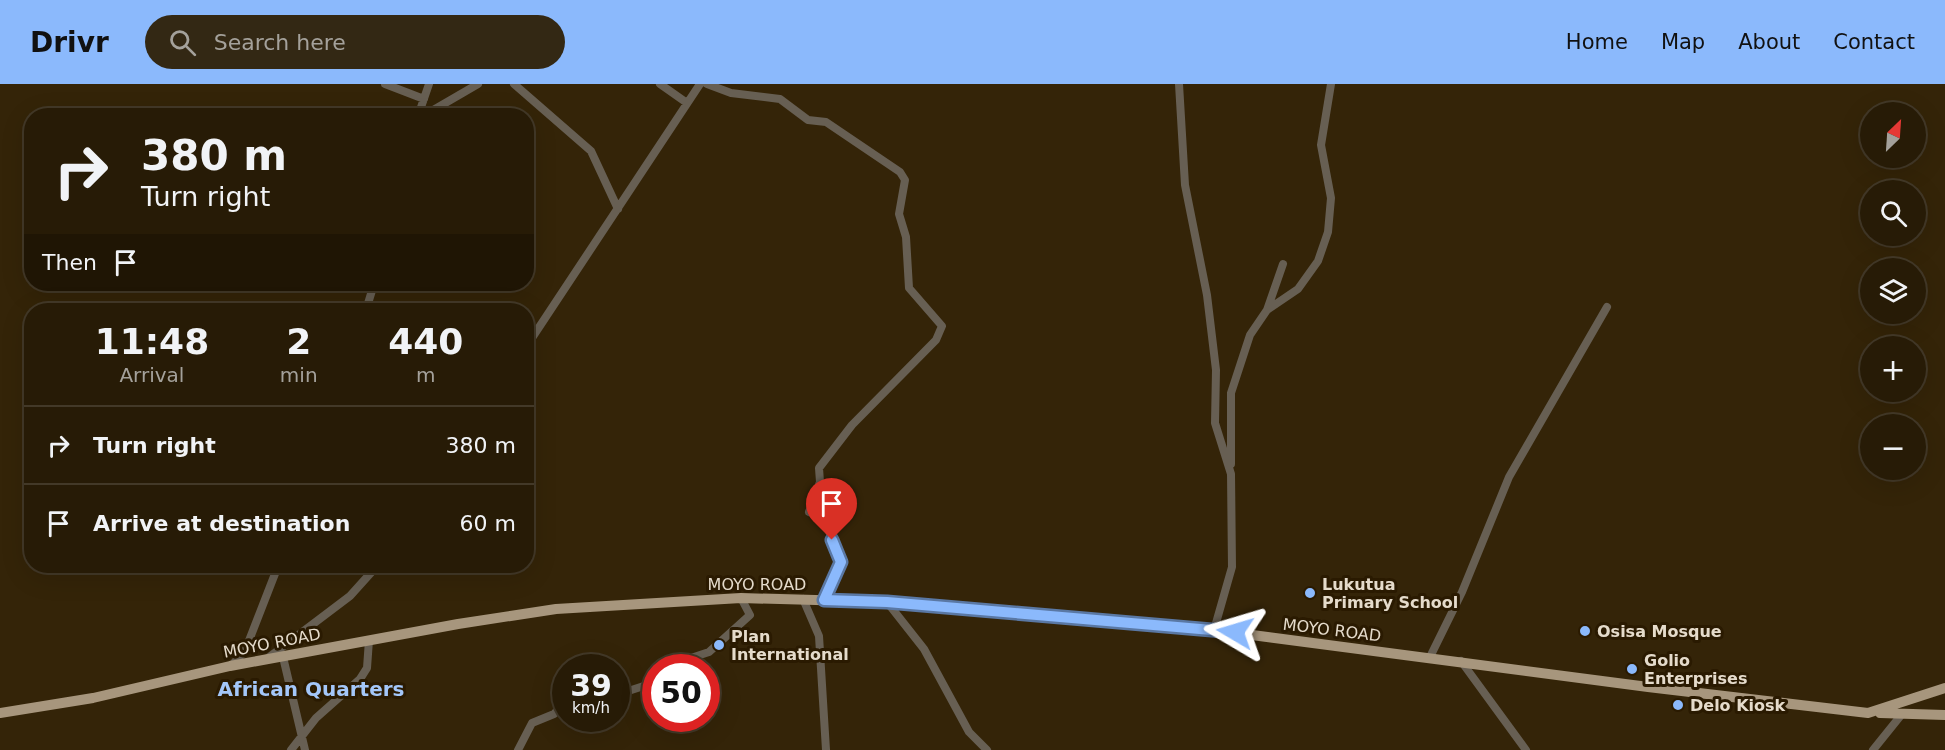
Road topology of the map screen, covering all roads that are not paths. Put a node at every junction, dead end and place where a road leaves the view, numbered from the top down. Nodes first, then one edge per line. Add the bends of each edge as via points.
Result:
1 (385, 84) edge
2 (429, 84) edge
3 (478, 84) edge
4 (514, 84) edge
5 (660, 84) edge
6 (700, 84) edge
7 (707, 84) edge
8 (1179, 84) edge
9 (1331, 84) edge
10 (424, 99) junction
11 (687, 103) junction
12 (421, 108) edge
13 (437, 108) edge
14 (618, 208) junction
15 (1283, 264) dead end
16 (1607, 307) dead end
17 (1267, 310) junction
18 (534, 335) edge
19 (1231, 474) junction
20 (275, 573) edge
21 (371, 573) edge
22 (741, 598) junction
23 (802, 599) junction
24 (824, 600) junction
25 (887, 602) junction
26 (1214, 630) junction
27 (369, 640) junction
28 (702, 654) edge
29 (283, 657) junction
30 (1430, 657) junction
31 (266, 660) junction
32 (1460, 661) junction
33 (230, 666) junction
34 (1945, 688) edge
35 (0, 713) edge
36 (1868, 713) junction
37 (1902, 714) junction
38 (552, 715) edge
39 (1945, 715) edge
40 (304, 737) junction
41 (291, 750) edge
42 (305, 750) edge
43 (518, 750) edge
44 (826, 750) edge
45 (987, 750) edge
46 (1526, 750) edge
47 (1873, 750) edge

1 - 10 street
2 - 10 street
3 - 13 street
4 - 14 street via 591,151
5 - 11 street
6 - 11 street
7 - 24 street via 730,93 780,99 808,120 826,122 900,172 905,180 899,214 906,237 909,288 942,326 936,340 852,425 819,468 820,482 809,512 824,518 841,562
8 - 19 street via 1185,185 1207,295 1216,370 1215,423
9 - 17 street via 1321,145 1331,198 1328,232 1318,261 1298,288
10 - 12 street
11 - 14 street
14 - 18 street
15 - 17 street
16 - 30 street via 1506,484 1462,592
17 - 19 street via 1250,335 1231,393
19 - 26 street via 1232,567
20 - 33 street via 245,651
21 - 31 street via 350,596
22 - 23 main road, MOYO ROAD
22 - 27 main road, MOYO ROAD via 556,609
22 - 28 street via 750,615
23 - 24 main road, MOYO ROAD
23 - 44 street via 819,636
24 - 25 main road, MOYO ROAD
25 - 26 main road, MOYO ROAD
25 - 45 street via 924,649 969,732
26 - 30 main road, MOYO ROAD
27 - 29 main road, MOYO ROAD
27 - 40 street via 367,668 360,679 316,718
29 - 31 main road, MOYO ROAD
29 - 40 street
30 - 32 main road, MOYO ROAD
31 - 33 main road, MOYO ROAD
32 - 36 main road, MOYO ROAD
32 - 46 street
33 - 35 main road, MOYO ROAD via 93,698
34 - 36 main road, MOYO ROAD
36 - 37 main road
37 - 39 main road
37 - 47 street
38 - 43 street via 532,723
40 - 41 street
40 - 42 street

